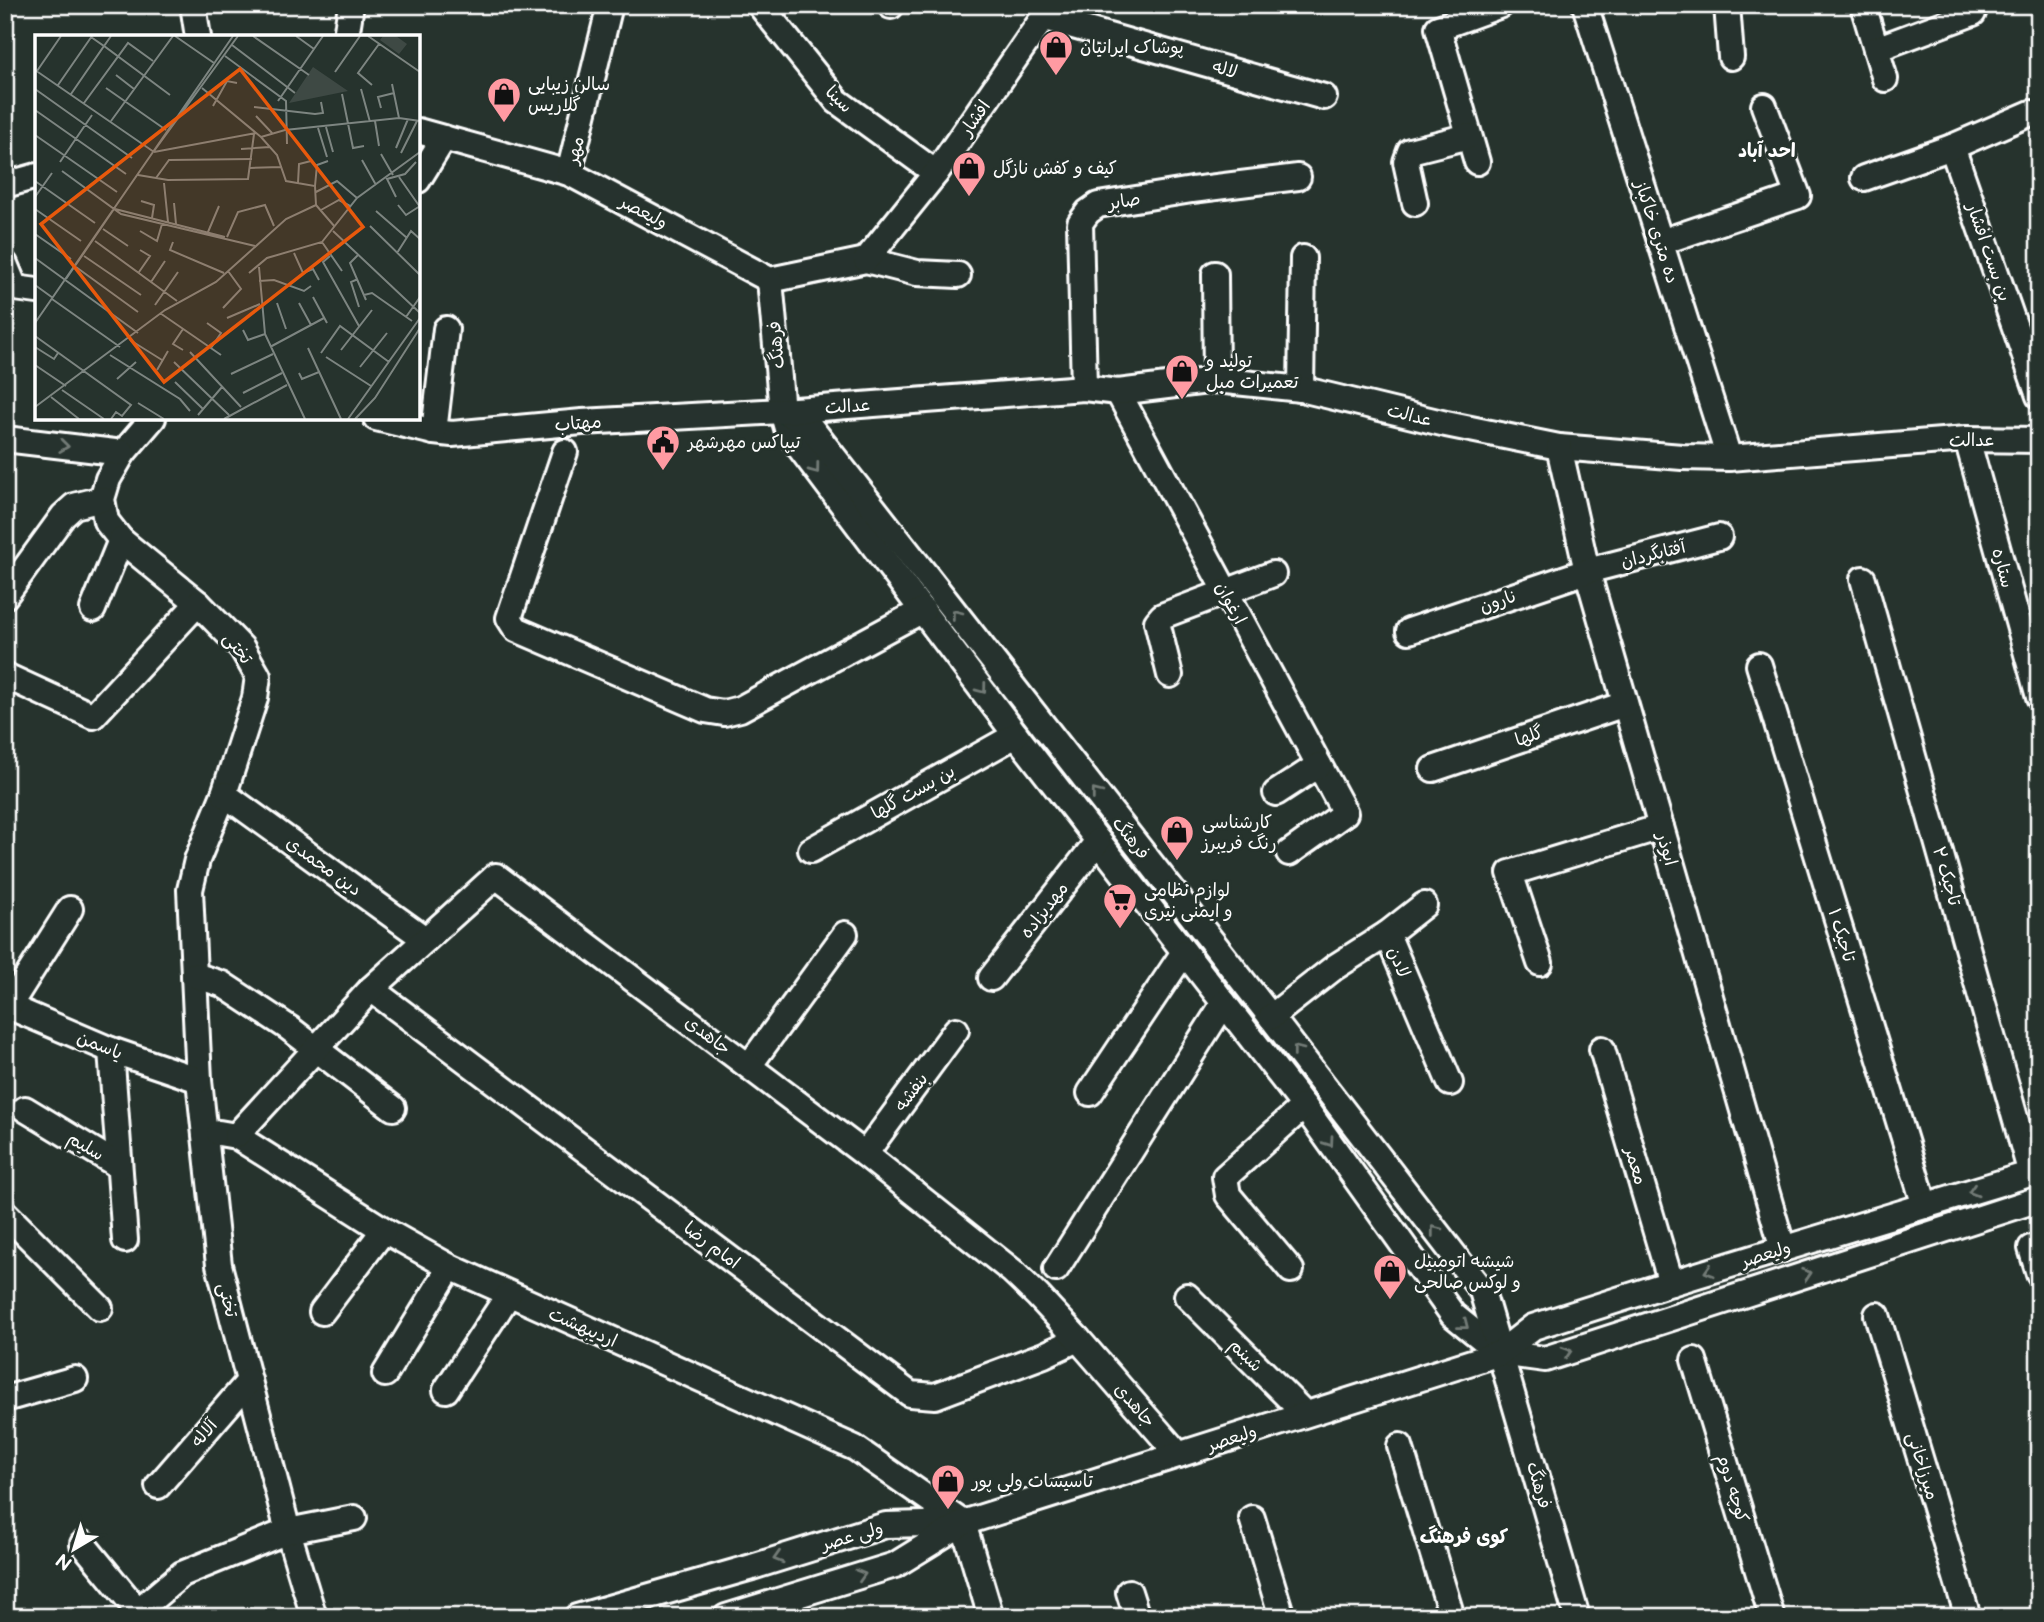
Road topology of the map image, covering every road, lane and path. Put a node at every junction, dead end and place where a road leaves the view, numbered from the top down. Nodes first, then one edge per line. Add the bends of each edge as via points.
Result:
1 (193, 5) edge
2 (351, 5) edge
3 (610, 5) edge
4 (760, 5) edge
5 (1585, 5) edge
6 (1727, 5) edge
7 (1863, 5) edge
8 (1495, 6) edge
9 (1048, 11) edge
10 (1973, 13) dead end
11 (198, 35) edge
12 (346, 35) edge
13 (1876, 49) junction
14 (1731, 57) dead end
15 (1885, 79) dead end
16 (1324, 97) dead end
17 (1763, 106) dead end
18 (2031, 113) dead end
19 (420, 132) edge
20 (1469, 136) junction
21 (444, 138) junction
22 (1952, 147) junction
23 (1477, 162) dead end
24 (569, 173) junction
25 (936, 173) junction
26 (35, 177) edge
27 (420, 177) edge
28 (1298, 177) dead end
29 (1864, 178) dead end
30 (5, 185) edge
31 (1415, 203) dead end
32 (1661, 242) junction
33 (1303, 258) dead end
34 (866, 260) junction
35 (5, 264) edge
36 (1214, 274) dead end
37 (958, 275) dead end
38 (770, 280) junction
39 (35, 291) edge
40 (446, 329) dead end
41 (1216, 380) junction
42 (1084, 388) junction
43 (1301, 389) junction
44 (1118, 392) junction
45 (2039, 396) edge
46 (782, 411) junction
47 (151, 420) edge
48 (384, 420) edge
49 (434, 432) junction
50 (5, 439) edge
51 (1967, 439) junction
52 (2039, 440) edge
53 (1559, 447) junction
54 (565, 452) dead end
55 (123, 453) junction
56 (1729, 458) junction
57 (102, 499) junction
58 (1719, 537) dead end
59 (121, 540) junction
60 (1587, 571) junction
61 (1273, 574) dead end
62 (1863, 579) dead end
63 (1226, 592) junction
64 (5, 596) edge
65 (198, 603) junction
66 (93, 609) dead end
67 (923, 610) junction
68 (1409, 631) dead end
69 (1759, 665) dead end
70 (1170, 675) dead end
71 (8, 677) dead end
72 (2039, 697) edge
73 (1625, 704) junction
74 (1016, 735) junction
75 (1319, 765) junction
76 (1433, 769) dead end
77 (1276, 793) dead end
78 (224, 794) junction
79 (1661, 827) junction
80 (1098, 841) junction
81 (811, 850) dead end
82 (1289, 853) dead end
83 (1424, 905) dead end
84 (70, 909) dead end
85 (845, 934) dead end
86 (1387, 934) junction
87 (425, 939) junction
88 (1184, 951) junction
89 (1540, 963) dead end
90 (194, 975) junction
91 (991, 978) dead end
92 (371, 989) junction
93 (1224, 1003) junction
94 (7, 1007) edge
95 (1271, 1017) junction
96 (957, 1030) dead end
97 (1602, 1049) dead end
98 (111, 1050) junction
99 (317, 1050) junction
100 (749, 1066) junction
101 (198, 1080) junction
102 (1450, 1083) dead end
103 (1090, 1093) dead end
104 (1304, 1107) junction
105 (393, 1108) dead end
106 (26, 1109) dead end
107 (205, 1129) junction
108 (236, 1136) junction
109 (865, 1154) junction
110 (119, 1166) junction
111 (2035, 1172) edge
112 (2039, 1199) edge
113 (1925, 1206) junction
114 (5, 1213) edge
115 (384, 1230) junction
116 (125, 1240) dead end
117 (2031, 1248) dead end
118 (1783, 1249) junction
119 (450, 1267) junction
120 (1056, 1269) dead end
121 (1291, 1270) dead end
122 (2039, 1274) edge
123 (1671, 1283) junction
124 (509, 1294) junction
125 (1187, 1296) dead end
126 (100, 1308) dead end
127 (322, 1312) dead end
128 (1877, 1315) dead end
129 (1078, 1339) junction
130 (1500, 1353) junction
131 (1694, 1360) dead end
132 (385, 1374) dead end
133 (75, 1379) dead end
134 (249, 1381) junction
135 (446, 1390) dead end
136 (5, 1399) edge
137 (1305, 1415) junction
138 (1400, 1446) dead end
139 (1179, 1455) junction
140 (158, 1486) dead end
141 (354, 1518) dead end
142 (1252, 1518) dead end
143 (963, 1522) junction
144 (288, 1531) junction
145 (83, 1544) dead end
146 (1129, 1592) dead end
147 (778, 1609) edge
148 (314, 1617) edge
149 (577, 1617) edge
150 (726, 1617) edge
151 (991, 1617) edge
152 (1137, 1617) edge
153 (1282, 1617) edge
154 (1452, 1617) edge
155 (1577, 1617) edge
156 (1772, 1617) edge
157 (1969, 1617) edge

1 - 11 street
2 - 12 street
3 - 24 street, مهر
4 - 25 street, سینا via 837,101
5 - 32 street, ده متری خاکباز
6 - 14 street
7 - 13 street
8 - 20 street via 1438,28
9 - 16 street, لاله
9 - 25 street, افشار
10 - 13 street
13 - 15 street
17 - 32 street via 1798,196
18 - 22 street
19 - 21 street, ولیعصر
20 - 23 street
20 - 31 street via 1410,151 1406,162
21 - 24 street, ولیعصر
21 - 27 street
22 - 29 street
22 - 45 street, بن بست افشار
24 - 38 street, ولیعصر
25 - 34 street, افشار
26 - 30 street
28 - 42 street, صابر via 1098,205 1088,212 1080,223
32 - 56 street, ده متری خاکباز
33 - 43 street
34 - 37 street via 918,273
34 - 38 street
35 - 39 street via 15,288
36 - 41 street
38 - 46 street, فرهنگ
40 - 49 street
41 - 43 street, عدالت
41 - 44 street, عدالت
42 - 44 street, عدالت
42 - 46 street, عدالت
43 - 53 street, عدالت
44 - 63 street, ارغوان
46 - 49 street, مهتاب
46 -> 67 street, فرهنگ via 788,432
95 -> 46 street, فرهنگ via 808,424
47 - 55 street
48 - 49 street, مهتاب
50 -> 55 street
51 - 52 street, عدالت
51 - 56 street, عدالت
51 - 72 street, ستاره
53 - 56 street, عدالت
53 - 60 street, ابوذر
54 - 67 street via 509,618 516,629 705,710 724,713 740,709
55 - 57 street via 107,479
57 - 59 street, تختی via 106,521
57 - 64 street via 74,506 63,516
58 - 60 street, آفتابگردان
59 - 65 street, تختی
59 - 66 street
60 - 68 street, نارون
60 - 73 street, ابوذر
61 - 63 street
62 - 111 street, تاجیک ۲
63 - 70 street via 1169,611 1157,622
63 - 75 street, ارغوان
65 - 71 street via 93,716
65 - 78 street, تختی via 242,648 258,676
67 -> 74 street, فرهنگ
69 - 113 street, تاجیک ۱
73 - 76 street, گلها
73 - 79 street, ابوذر
74 - 80 street, فرهنگ
74 - 81 street, بن بست گلها
75 - 77 street
75 - 82 street, ارغوان via 1345,813
78 - 87 street, دین محمدی
78 - 90 street, تختی via 190,890
79 - 89 street via 1510,873
79 - 118 street, ابوذر
80 - 88 street, فرهنگ
80 - 91 street, مهدیزاده
83 - 86 street
84 - 94 street
85 - 100 street
86 - 95 street, لادن
86 - 102 street, لادن
87 - 92 street, جاهدی
87 - 100 street, جاهدی via 496,876
88 - 93 street, فرهنگ
88 - 103 street
90 - 99 street via 222,984
90 - 101 street, تختی
92 - 99 street, جاهدی
92 - 129 street, امام رضا via 910,1394 935,1396
93 - 104 street, فرهنگ
93 - 120 street
94 - 98 street, یاسمن
130 -> 95 street, فرهنگ via 1482,1291
96 - 109 street, بنفشه
97 - 123 street, معمر
98 - 101 street, یاسمن
98 - 110 street
99 - 105 street
99 - 108 street, جاهدی
100 - 109 street, جاهدی
101 - 107 street, تختی
104 - 121 street via 1225,1177 1228,1195
104 -> 130 street, فرهنگ via 1453,1315
106 - 110 street, سلیم
107 - 108 street, اردیبهشت
107 - 134 street, تختی via 219,1265
108 - 115 street, اردیبهشت
109 - 129 street, جاهدی via 1012,1271
110 - 116 street, سلیم
111 -> 113 street, ولیعصر
130 -> 112 street, ولیعصر via 1545,1359
113 - 118 street, ولیعصر
114 - 126 street
115 - 119 street, اردیبهشت
115 - 127 street
117 - 122 street
118 -> 123 street, ولیعصر
119 - 124 street, اردیبهشت
119 - 132 street
123 - 130 street, ولیعصر via 1533,1327
124 - 135 street
124 - 143 street, اردیبهشت via 855,1448
125 - 137 street, شبنم
128 - 157 street, میرزاخانی
129 - 139 street, جاهدی
130 - 137 street, ولیعصر
130 - 155 street, فرهنگ
131 - 156 street, کوچه دوم
133 - 136 street
134 - 140 street, آلاله
134 - 144 street, تختی
137 - 139 street, ولیعصر
138 - 154 street
139 - 143 street, ولیعصر
141 - 144 street
142 - 153 street
147 -> 143 street via 895,1565
143 -> 149 street, ولی عصر via 886,1525
143 - 151 street
144 - 145 street via 183,1574 138,1611
144 - 148 street, تختی
146 - 152 street
147 - 150 street

